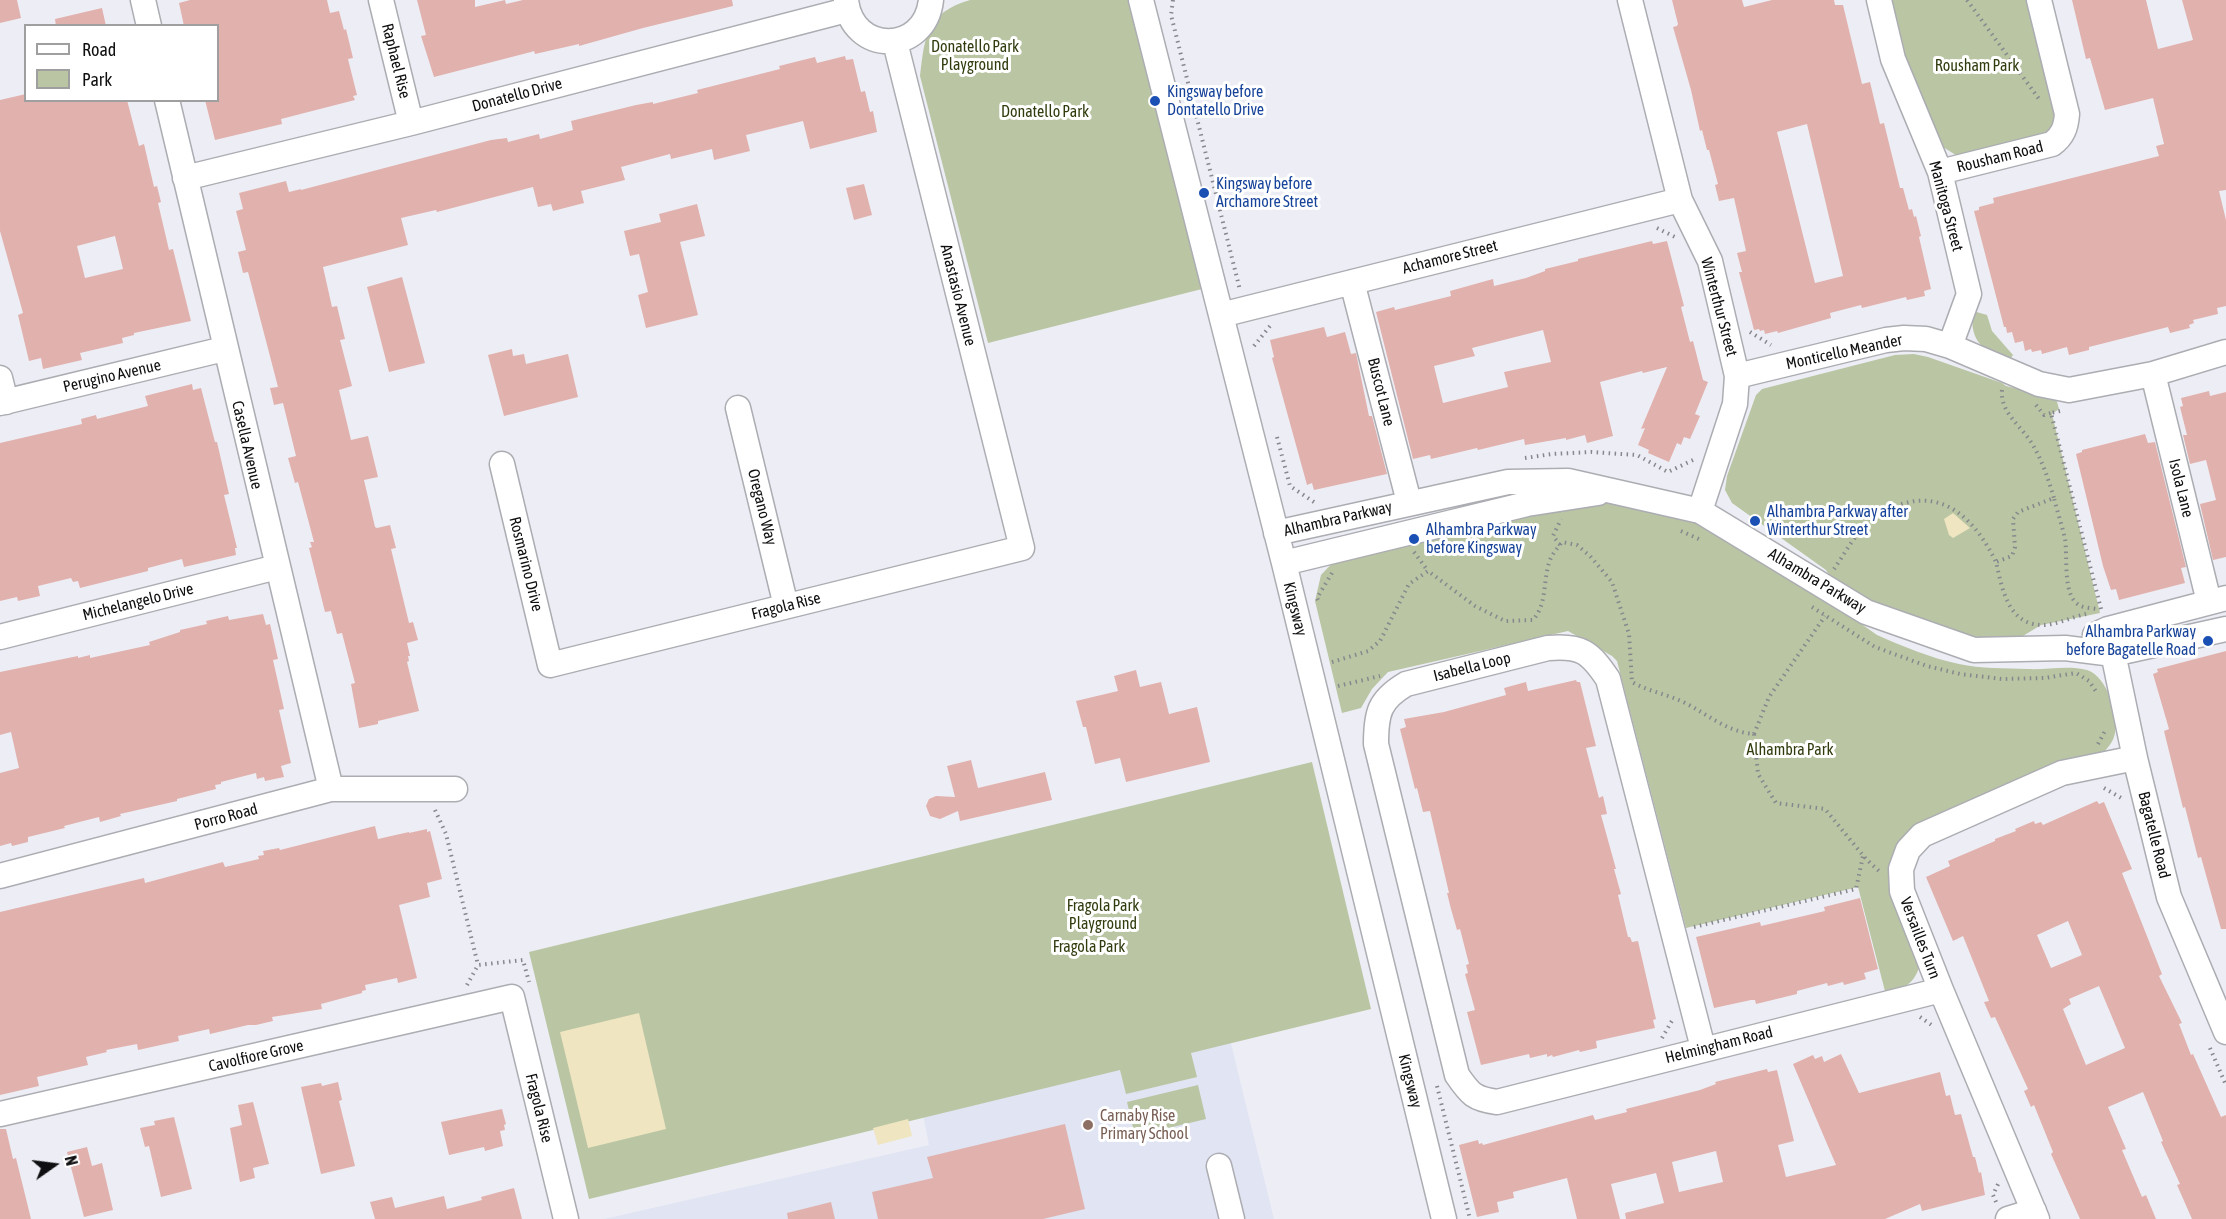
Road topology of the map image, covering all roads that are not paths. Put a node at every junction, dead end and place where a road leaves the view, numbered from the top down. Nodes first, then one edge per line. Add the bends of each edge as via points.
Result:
1 (143, 0) edge
2 (381, 0) edge
3 (931, 0) edge
4 (1141, 0) edge
5 (1630, 0) edge
6 (1879, 0) edge
7 (2039, 0) edge
8 (847, 5) edge
9 (149, 24) edge
10 (894, 42) junction
11 (166, 102) edge
12 (411, 123) junction
13 (1940, 172) junction
14 (185, 178) junction
15 (1680, 200) junction
16 (1353, 282) junction
17 (1221, 315) junction
18 (1950, 346) junction
19 (225, 350) junction
20 (2226, 352) edge
21 (2153, 374) junction
22 (1737, 376) junction
23 (0, 378) edge
24 (3, 403) edge
25 (738, 408) dead end
26 (502, 464) dead end
27 (1612, 490) junction
28 (1409, 502) junction
29 (1700, 511) junction
30 (1276, 533) junction
31 (1022, 548) joint
32 (1284, 563) junction
33 (277, 567) junction
34 (2217, 600) edge
35 (786, 606) junction
36 (2105, 620) junction
37 (2226, 629) edge
38 (0, 637) edge
39 (2065, 648) junction
40 (2113, 654) junction
41 (550, 665) joint
42 (2135, 758) junction
43 (331, 789) junction
44 (444, 789) road end
45 (0, 876) edge
46 (1941, 990) junction
47 (512, 998) joint
48 (2217, 1039) edge
49 (1703, 1048) junction
50 (1497, 1102) joint
51 (0, 1114) edge
52 (1219, 1166) dead end
53 (2036, 1215) edge
54 (566, 1219) edge
55 (1232, 1219) edge
56 (1444, 1219) edge
57 (2008, 1219) edge

1 - 9 street
2 - 12 street, Raphael Rise
3 - 10 street via 925,22 917,31
4 - 17 street, Kingsway
5 - 15 street, Winterthur Street
6 - 13 street, Manitoga Street via 1893,59
7 - 13 street, Rousham Road via 2067,114 2060,138 2052,144
8 - 10 street via 860,31
8 - 12 street, Donatello Drive
10 - 31 street, Anastasio Avenue
11 - 14 street, Casella Avenue
12 - 14 street, Donatello Drive
13 - 18 street, Manitoga Street via 1969,294
14 - 19 street, Casella Avenue
15 - 16 street, Achamore Street
15 - 22 street, Winterthur Street via 1710,261
16 - 17 street, Achamore Street
16 - 28 street, Buscot Lane
17 - 30 street, Kingsway
18 - 21 street, Monticello Meander via 2039,384 2069,390
18 - 22 street, Monticello Meander via 1904,338
19 - 24 street, Perugino Avenue
19 - 33 street, Casella Avenue
20 - 21 street, Monticello Meander
21 - 34 street, Isola Lane
22 - 29 street, Winterthur Street via 1735,404
23 - 24 street
25 - 35 street, Oregano Way
26 - 41 street, Rosmarino Drive
27 - 28 street, Alhambra Parkway via 1568,481 1508,482
27 - 29 street, Alhambra Parkway
27 - 32 street, Alhambra Parkway via 1527,504
28 - 30 street, Alhambra Parkway
29 - 39 street, Alhambra Parkway via 1866,612 1974,650
30 - 32 street, Kingsway
31 - 35 street, Fragola Rise
32 - 56 street, Kingsway
33 - 38 street, Michelangelo Drive
33 - 43 street, Casella Avenue
34 - 36 street, Alhambra Parkway
35 - 41 street, Fragola Rise
36 - 39 street, Alhambra Parkway
36 - 40 street, Bagatelle Road
37 - 40 street, Alhambra Parkway
39 - 40 street, Alhambra Parkway
40 - 42 street, Bagatelle Road
42 - 46 street, Versailles Turn via 2062,773 1922,835 1908,850 1901,869 1902,891
42 - 48 street, Bagatelle Road via 2169,897
43 - 44 street, Porro Road
43 - 45 street, Porro Road
46 - 49 street, Helmingham Road
46 - 53 street, Versailles Turn
47 - 51 street, Cavolfiore Grove
47 - 54 street, Fragola Rise
49 - 50 street, Helmingham Road
49 - 50 street, Isabella Loop via 1608,679 1598,663 1584,651 1568,646 1548,648 1406,684 1382,704 1376,722 1376,744 1457,1075 1478,1099
52 - 55 street
53 - 57 street

